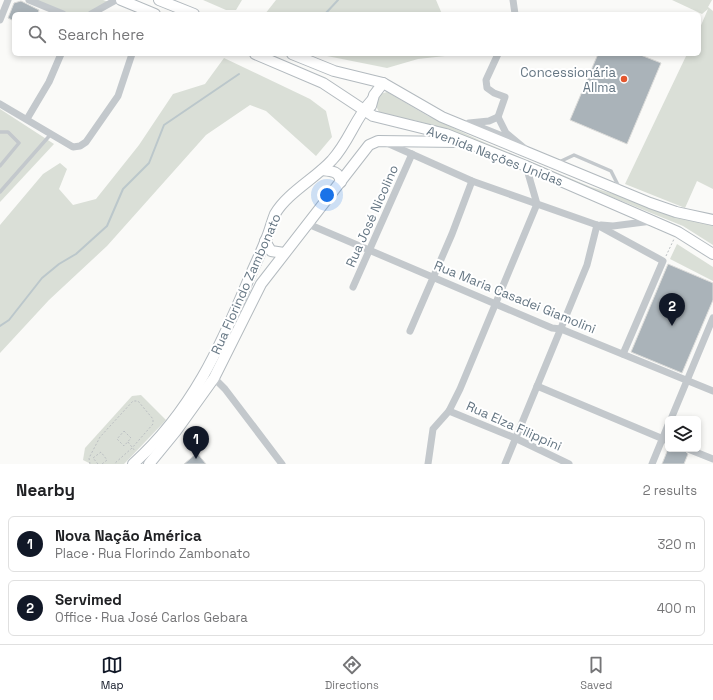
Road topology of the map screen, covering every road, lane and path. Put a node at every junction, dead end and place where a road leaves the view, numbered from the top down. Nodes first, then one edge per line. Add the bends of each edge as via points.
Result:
1 (8, 0) edge
2 (29, 0) edge
3 (116, 0) edge
4 (121, 0) edge
5 (134, 0) edge
6 (158, 0) edge
7 (512, 0) edge
8 (58, 12) edge
9 (95, 12) edge
10 (150, 12) edge
11 (189, 12) edge
12 (515, 12) edge
13 (0, 20) edge
14 (60, 56) edge
15 (131, 56) edge
16 (260, 56) edge
17 (297, 56) edge
18 (497, 56) edge
19 (384, 83) junction
20 (372, 100) junction
21 (352, 103) junction
22 (0, 104) edge
23 (363, 110) junction
24 (373, 116) junction
25 (442, 117) junction
26 (498, 117) junction
27 (27, 119) junction
28 (469, 123) junction
29 (0, 132) edge
30 (51, 134) junction
31 (349, 138) junction
32 (384, 141) junction
33 (514, 141) junction
34 (467, 142) junction
35 (412, 154) junction
36 (539, 158) junction
37 (554, 164) junction
38 (0, 166) edge
39 (526, 166) junction
40 (322, 170) junction
41 (472, 181) junction
42 (341, 182) junction
43 (0, 192) edge
44 (622, 192) junction
45 (537, 204) junction
46 (654, 220) junction
47 (713, 220) edge
48 (308, 224) junction
49 (596, 225) junction
50 (678, 232) junction
51 (265, 241) junction
52 (370, 251) junction
53 (284, 253) junction
54 (713, 254) edge
55 (663, 262) junction
56 (434, 277) junction
57 (353, 287) dead end
58 (496, 302) junction
59 (713, 318) edge
60 (561, 329) junction
61 (410, 331) dead end
62 (710, 331) edge
63 (624, 354) junction
64 (214, 378) junction
65 (687, 380) junction
66 (537, 386) junction
67 (713, 391) edge
68 (449, 411) junction
69 (672, 416) edge
70 (515, 438) junction
71 (665, 440) edge
72 (128, 442) junction
73 (132, 448) junction
74 (696, 452) edge
75 (713, 459) edge
76 (90, 464) edge
77 (98, 464) edge
78 (103, 464) edge
79 (114, 464) edge
80 (133, 464) edge
81 (149, 464) edge
82 (282, 464) edge
83 (428, 464) edge
84 (505, 464) edge
85 (569, 464) edge
86 (652, 464) edge

1 - 13 street
2 - 8 street
3 - 9 street
4 - 10 main road
5 - 6 main road via 151,6
6 - 11 main road
7 - 12 street
14 - 27 street via 49,82
15 - 30 street via 118,96 86,142 73,147
16 - 21 main road, Avenida Nações Unidas via 323,83
17 - 19 main road, Avenida Nações Unidas via 334,71
18 - 26 street via 486,80 487,88 505,97
19 - 20 main road, Rua Florindo Zambonato
19 - 25 main road, Avenida Nações Unidas
20 - 23 main road, Rua Florindo Zambonato
20 - 24 main road
21 - 23 main road, Avenida Nações Unidas
21 - 31 main road via 353,125
22 - 27 street
23 - 24 main road, Avenida Nações Unidas
23 - 31 main road, Rua Florindo Zambonato
24 - 34 main road, Avenida Nações Unidas via 436,131
25 - 28 street
25 - 36 main road, Avenida Nações Unidas
26 - 28 street via 489,121
26 - 33 street via 502,129
27 - 30 street
28 - 33 street
29 - 38 lane via 8,132 19,143
30 - 43 lane
31 - 40 main road, Rua Florindo Zambonato
32 - 34 main road
32 - 35 street
32 - 42 main road, Rua Florindo Zambonato via 369,145
33 - 36 street
34 - 39 main road, Avenida Nações Unidas
35 - 41 street
35 - 52 street, Rua José Nicolino
36 - 37 main road, Avenida Nações Unidas
37 - 44 main road, Avenida Nações Unidas
37 - 44 lane via 574,155 611,171
39 - 45 street
39 - 46 main road, Avenida Nações Unidas
40 - 42 main road via 336,173
40 - 51 main road, Rua Florindo Zambonato via 284,203 276,214
41 - 45 street
41 - 56 street
42 - 48 main road, Rua Florindo Zambonato
44 - 47 main road, Avenida Nações Unidas via 676,212
45 - 49 street
45 - 58 street
46 - 49 street via 613,226
46 - 50 main road, Avenida Nações Unidas
48 - 52 street, Rua Maria Casadei Giamolini
48 - 53 main road, Rua Florindo Zambonato
49 - 55 street
49 - 60 street via 587,265
50 - 54 main road, Avenida Nações Unidas
50 - 55 path
51 - 53 main road via 271,251
51 - 80 main road, Rua Florindo Zambonato via 196,389 170,427
52 - 56 street, Rua Maria Casadei Giamolini
52 - 57 street, Rua José Nicolino
53 - 64 main road, Rua Florindo Zambonato via 249,305
55 - 63 street
56 - 58 street, Rua Maria Casadei Giamolini
56 - 61 street
58 - 60 street, Rua Maria Casadei Giamolini via 552,328
58 - 68 street
59 - 62 street
60 - 63 street, Rua Maria Casadei Giamolini
60 - 66 street
62 - 65 street
63 - 65 street, Rua Maria Casadei Giamolini
64 - 81 main road, Rua Florindo Zambonato
64 - 82 street
65 - 67 street, Rua Maria Casadei Giamolini
65 - 69 street
66 - 70 street
66 - 71 street
68 - 70 street, Rua Elza Filippini
68 - 83 street via 433,429
70 - 84 street
70 - 85 street, Rua Elza Filippini
71 - 86 street
72 - 72 path via 130,438 124,431 117,439 124,446
72 - 73 path
73 - 76 path via 153,424 153,419 138,402 133,401 98,441 89,458
73 - 79 path
74 - 75 street
77 - 78 path via 93,458 101,452 107,460

